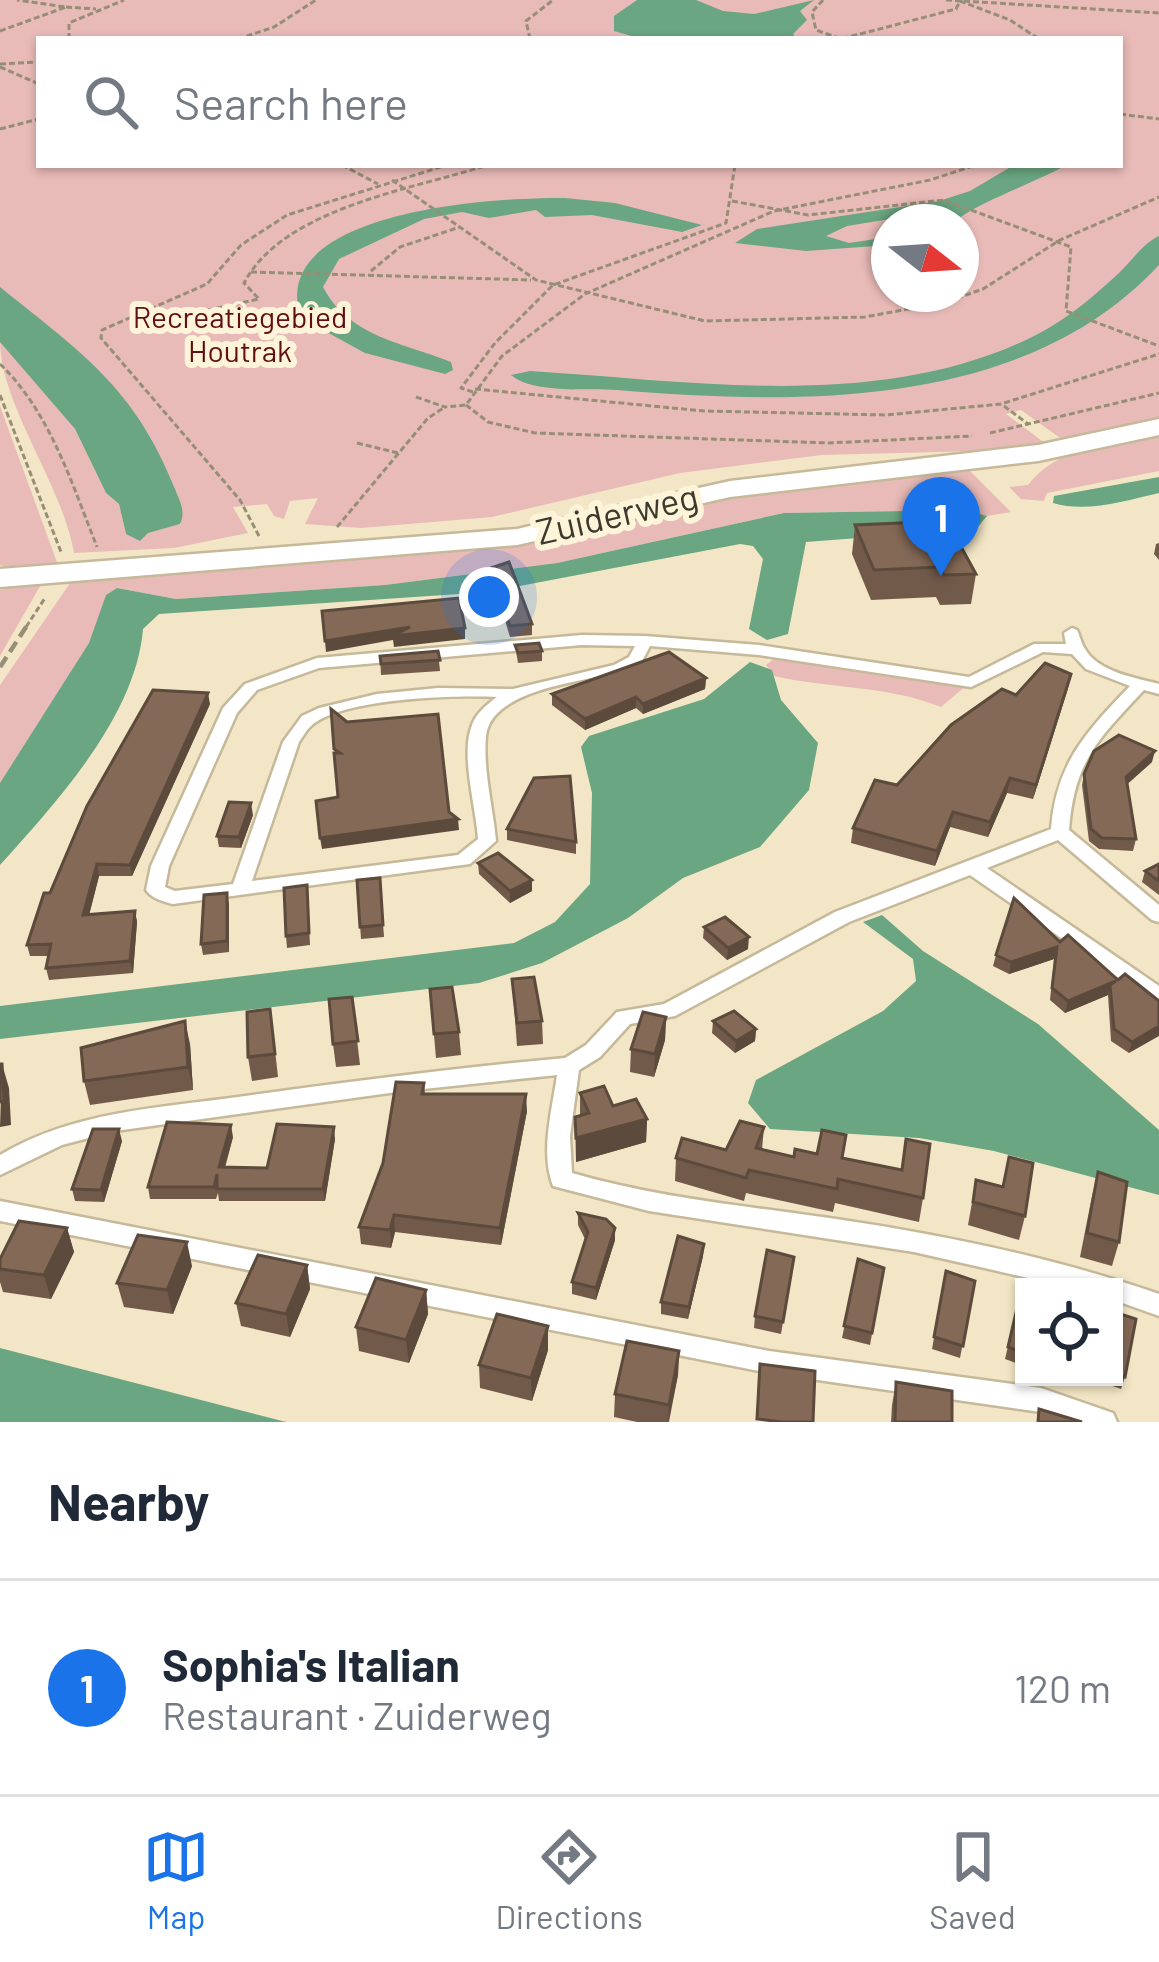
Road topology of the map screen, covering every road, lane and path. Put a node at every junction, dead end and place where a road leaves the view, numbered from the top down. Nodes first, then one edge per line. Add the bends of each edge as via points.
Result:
1 (17, 0) edge
2 (74, 0) edge
3 (124, 0) edge
4 (316, 0) edge
5 (553, 0) edge
6 (823, 0) edge
7 (946, 0) edge
8 (960, 1) edge
9 (66, 7) junction
10 (99, 10) junction
11 (1159, 14) edge
12 (0, 31) edge
13 (69, 36) edge
14 (247, 36) edge
15 (529, 36) edge
16 (833, 36) edge
17 (853, 36) edge
18 (1034, 36) edge
19 (36, 62) edge
20 (0, 66) edge
21 (36, 83) edge
22 (1123, 114) edge
23 (36, 119) edge
24 (1159, 119) edge
25 (0, 129) edge
26 (348, 168) edge
27 (436, 168) edge
28 (478, 168) edge
29 (735, 168) edge
30 (967, 168) edge
31 (392, 180) junction
32 (378, 184) junction
33 (408, 188) junction
34 (1159, 197) edge
35 (732, 201) junction
36 (779, 209) junction
37 (460, 227) junction
38 (1060, 240) junction
39 (251, 272) junction
40 (369, 273) junction
41 (536, 280) junction
42 (553, 285) junction
43 (585, 294) junction
44 (190, 314) dead end
45 (1159, 346) edge
46 (1159, 354) edge
47 (0, 364) edge
48 (474, 391) junction
49 (1159, 393) edge
50 (0, 395) edge
51 (416, 397) dead end
52 (1001, 404) junction
53 (466, 405) junction
54 (445, 406) junction
55 (1031, 426) junction
56 (1159, 427) edge
57 (357, 443) dead end
58 (400, 454) junction
59 (334, 531) dead end
60 (259, 536) dead end
61 (105, 550) dead end
62 (64, 573) junction
63 (0, 578) edge
64 (645, 641) junction
65 (0, 667) edge
66 (1150, 686) edge
67 (512, 694) junction
68 (1060, 832) junction
69 (972, 867) junction
70 (241, 887) junction
71 (1159, 915) edge
72 (1159, 996) edge
73 (569, 1066) junction
74 (0, 1166) edge
75 (0, 1211) edge
76 (1075, 1278) edge
77 (1123, 1293) edge
78 (1159, 1305) edge
79 (1104, 1422) edge

1 - 9 path
2 - 9 path
3 - 10 path
4 - 14 path
5 - 15 path via 526,21
6 - 16 path via 812,12 816,30
7 - 8 path
8 - 11 path
8 - 17 path
8 - 18 path
9 - 10 path
9 - 12 path
10 - 13 path via 69,23
19 - 20 path
20 - 21 path
22 - 24 path
23 - 25 path
26 - 32 path
27 - 31 path
28 - 33 path
29 - 35 path
30 - 36 path
31 - 32 path
31 - 33 path
32 - 60 path via 287,214 241,244 207,284 102,330 240,500
33 - 37 path
33 - 39 path via 307,222 259,255
34 - 38 path
35 - 36 path
35 - 42 path via 718,228
36 - 38 path via 808,215 944,200
36 - 43 path
37 - 40 path via 392,250
37 - 41 path
38 - 43 path via 983,289 865,317 705,321
38 - 45 path via 1074,251 1066,311
39 - 40 path
39 - 44 path via 244,283 259,299
40 - 41 path
41 - 42 path
42 - 43 path
42 - 48 path via 461,388
43 - 48 path via 502,356
46 - 52 path
47 - 61 path via 23,386 93,545
48 - 52 path via 704,411 886,415
48 - 53 path
49 - 55 path
50 - 62 path
51 - 54 path
52 - 55 path
53 - 54 path
53 - 55 path via 476,418 514,430 668,440 923,440
54 - 58 path
56 - 62 street, Zuiderweg via 1038,453 730,488 517,537
57 - 58 path
58 - 59 path
62 - 63 street, Zuiderweg
62 - 65 path
64 - 66 lane via 970,682 1040,647 1072,641 1082,662
64 - 67 lane via 620,668
64 - 70 lane via 317,663 251,687 229,712 155,890 173,898
66 - 68 lane via 1090,739 1063,782
67 - 70 lane via 486,690 334,708 304,722
67 - 70 lane via 488,709 478,730 487,841 464,860
68 - 69 lane
68 - 71 lane
69 - 72 lane
69 - 73 lane via 842,917 668,1011 624,1017
73 - 74 lane via 93,1126 31,1144
73 - 76 lane via 560,1179 702,1213 992,1254
75 - 79 lane via 770,1362 1040,1400
77 - 78 lane

